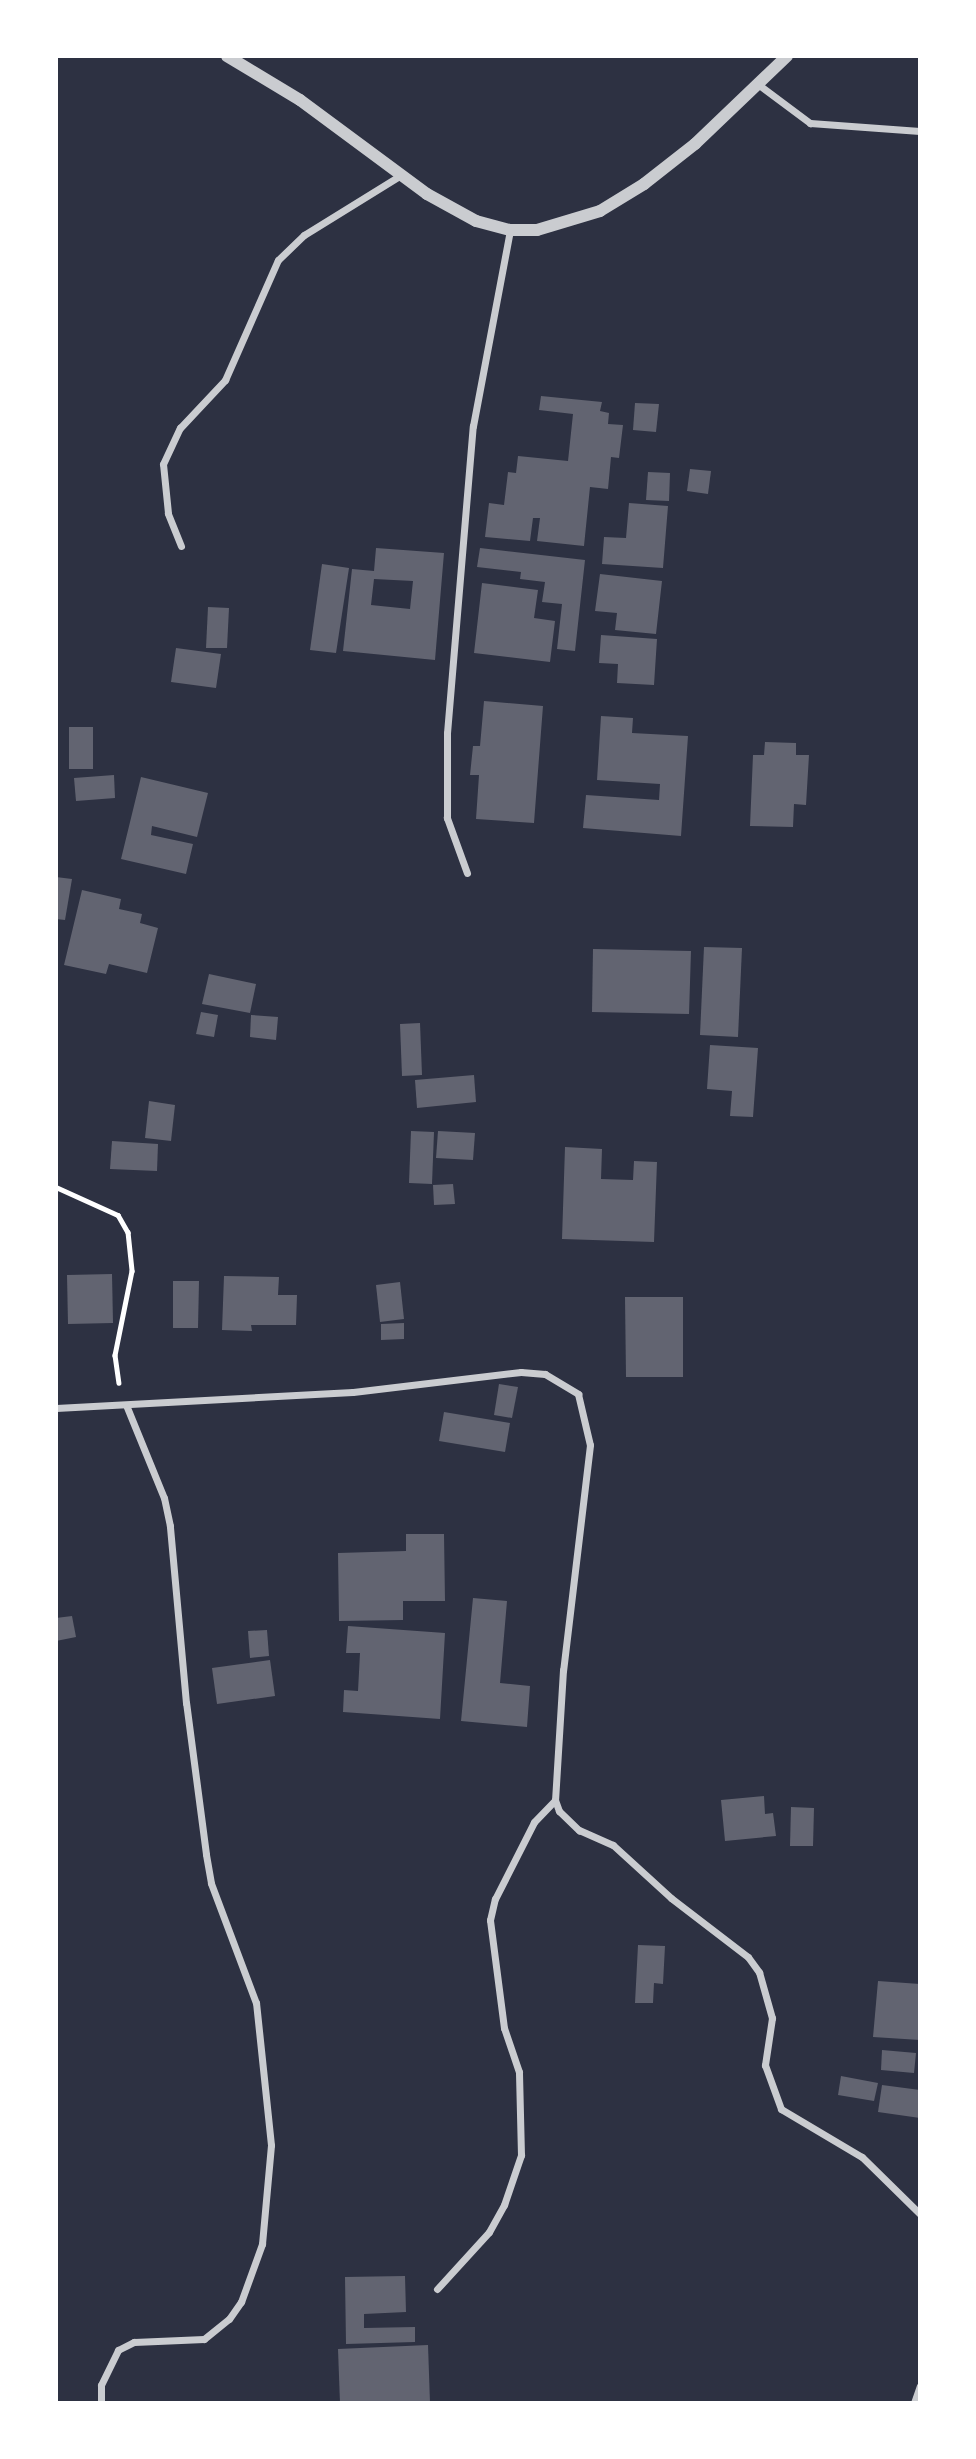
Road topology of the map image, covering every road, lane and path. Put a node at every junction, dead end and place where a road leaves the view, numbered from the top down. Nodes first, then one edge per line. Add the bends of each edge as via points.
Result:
1 (228, 56) edge
2 (787, 56) edge
3 (760, 85) junction
4 (920, 131) edge
5 (401, 175) junction
6 (510, 230) junction
7 (181, 546) dead end
8 (467, 873) dead end
9 (56, 1187) edge
10 (124, 1405) junction
11 (56, 1408) edge
12 (555, 1800) junction
13 (920, 2214) edge
14 (436, 2289) dead end
15 (920, 2386) edge
16 (101, 2403) edge
17 (914, 2403) edge

1 - 5 street via 300,100
2 - 3 street
3 - 4 street via 810,123
3 - 6 street via 695,144 600,211 537,230
5 - 6 street via 476,221
5 - 7 street via 304,235 278,260 225,380 180,428 163,464 167,513
6 - 8 street via 482,358 473,426 447,733 447,818
9 - 10 path via 118,1215 128,1232 131,1283 115,1355
10 - 11 street
10 - 12 street via 353,1392 522,1372 545,1374 565,1383 584,1406 590,1445 563,1670
10 - 16 street via 164,1498 170,1526 206,1854 211,1883 256,2003 271,2146 262,2244 241,2302 229,2319 204,2339 134,2342 118,2350 108,2365
12 - 13 street via 575,1827 613,1845 671,1898 748,1956 759,1972 772,2018 765,2065 780,2109 862,2157
12 - 14 street via 534,1822 495,1899 490,1920 504,2028 519,2072 521,2155 489,2232
15 - 17 street

